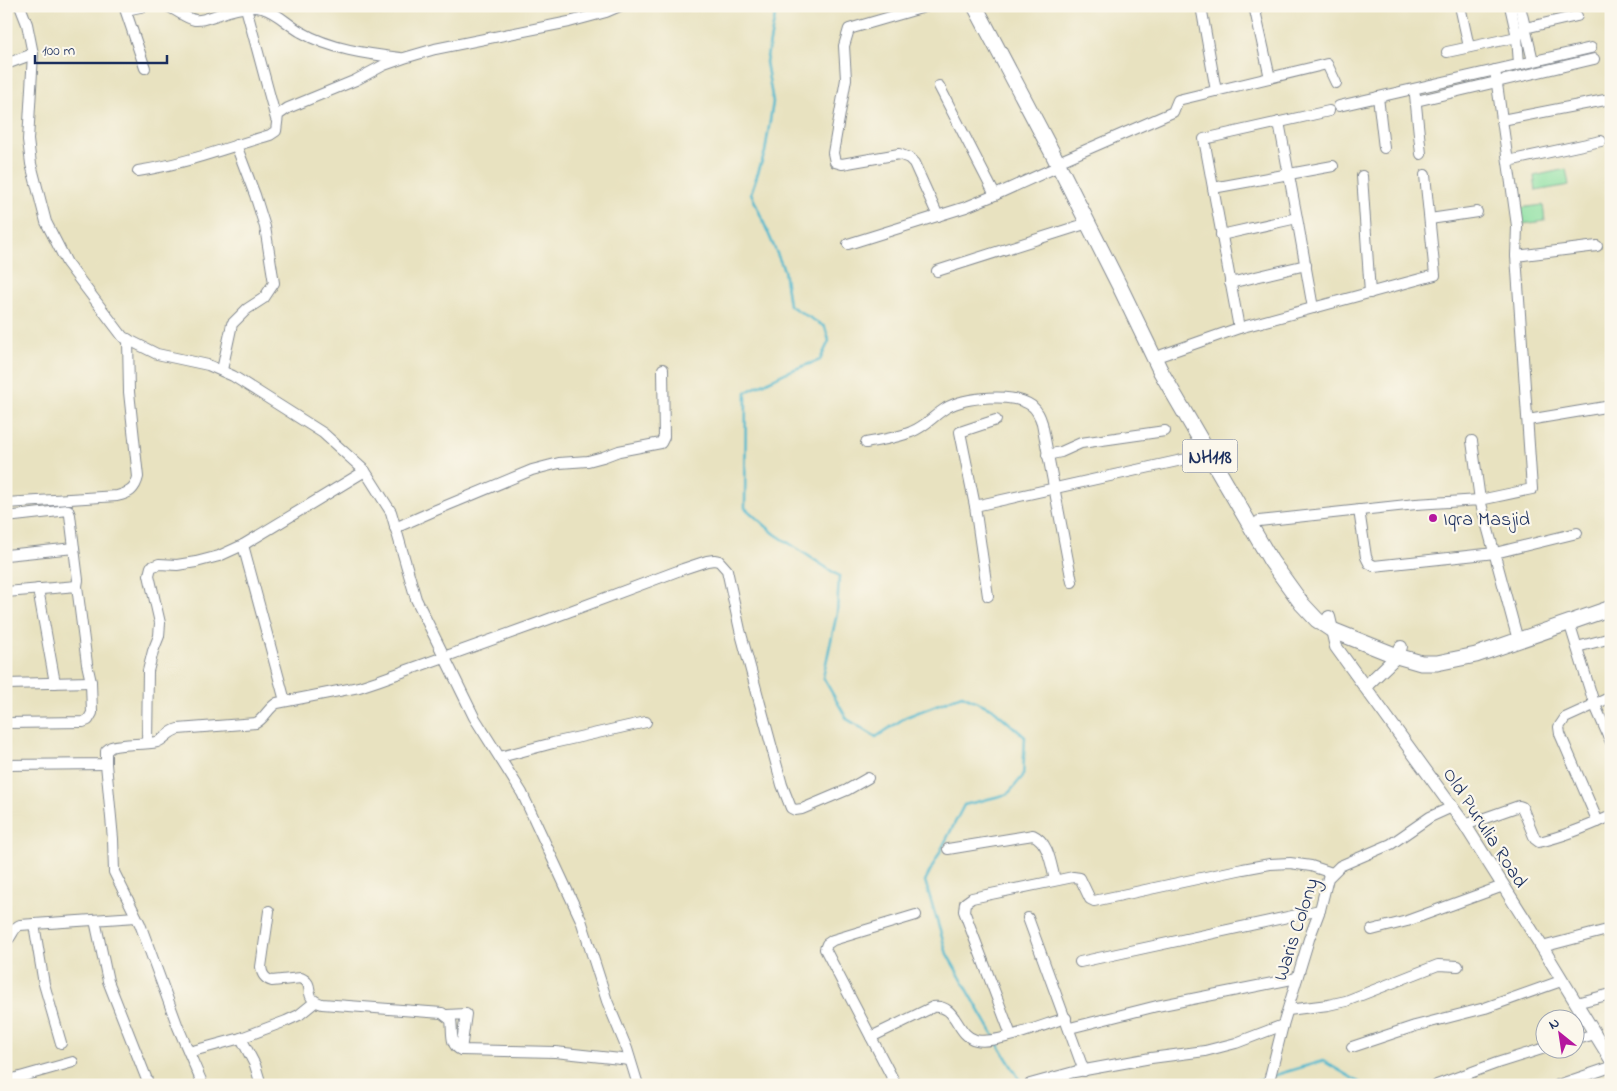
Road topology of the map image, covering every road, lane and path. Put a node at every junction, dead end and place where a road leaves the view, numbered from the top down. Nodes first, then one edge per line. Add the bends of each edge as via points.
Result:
1 (20, 6) edge
2 (144, 6) edge
3 (167, 6) edge
4 (620, 6) edge
5 (928, 6) edge
6 (975, 6) edge
7 (986, 6) edge
8 (1201, 6) edge
9 (1254, 6) edge
10 (1460, 6) edge
11 (1510, 6) edge
12 (1520, 6) edge
13 (125, 8) edge
14 (246, 8) junction
15 (1577, 16) dead end
16 (1525, 28) junction
17 (1517, 37) junction
18 (1468, 47) junction
19 (1591, 48) dead end
20 (1447, 52) dead end
21 (34, 54) junction
22 (404, 58) junction
23 (1594, 59) dead end
24 (1533, 61) junction
25 (6, 64) edge
26 (1519, 64) junction
27 (145, 68) dead end
28 (1496, 70) junction
29 (1270, 78) junction
30 (1497, 82) junction
31 (1336, 83) dead end
32 (939, 86) dead end
33 (1415, 88) junction
34 (1216, 91) junction
35 (1378, 97) junction
36 (1605, 100) dead end
37 (1416, 101) junction
38 (276, 119) junction
39 (1502, 120) junction
40 (1279, 122) junction
41 (1601, 141) dead end
42 (236, 145) junction
43 (1384, 148) dead end
44 (1421, 154) dead end
45 (1508, 161) junction
46 (1062, 162) junction
47 (1333, 166) dead end
48 (138, 171) dead end
49 (1289, 173) junction
50 (1425, 175) dead end
51 (1362, 176) dead end
52 (1213, 188) junction
53 (995, 195) junction
54 (1477, 212) dead end
55 (938, 216) junction
56 (1297, 218) junction
57 (1430, 219) junction
58 (1088, 224) junction
59 (1221, 235) junction
60 (848, 244) dead end
61 (1597, 246) dead end
62 (1516, 256) junction
63 (1306, 265) junction
64 (937, 272) dead end
65 (1230, 283) junction
66 (1370, 293) junction
67 (1313, 308) junction
68 (1239, 328) junction
69 (128, 339) junction
70 (1162, 355) junction
71 (662, 369) dead end
72 (222, 370) junction
73 (1611, 406) edge
74 (996, 420) dead end
75 (1528, 420) junction
76 (1165, 431) dead end
77 (1472, 441) dead end
78 (866, 443) dead end
79 (1209, 454) junction
80 (1047, 455) junction
81 (365, 471) junction
82 (1053, 489) junction
83 (1480, 500) junction
84 (6, 503) edge
85 (975, 506) junction
86 (1359, 510) junction
87 (6, 517) edge
88 (1259, 522) junction
89 (395, 528) junction
90 (1577, 532) dead end
91 (243, 545) junction
92 (74, 548) junction
93 (1495, 553) junction
94 (6, 555) edge
95 (1072, 582) dead end
96 (77, 586) junction
97 (38, 588) junction
98 (6, 592) edge
99 (988, 596) dead end
100 (1611, 601) edge
101 (1611, 608) edge
102 (1569, 622) junction
103 (1330, 623) junction
104 (1516, 633) junction
105 (1611, 638) edge
106 (1577, 648) junction
107 (1399, 652) junction
108 (444, 657) junction
109 (91, 682) junction
110 (55, 683) junction
111 (6, 684) edge
112 (1366, 686) junction
113 (1611, 697) edge
114 (285, 700) junction
115 (1594, 703) junction
116 (646, 722) dead end
117 (6, 723) edge
118 (1611, 742) edge
119 (147, 743) junction
120 (500, 757) junction
121 (106, 764) junction
122 (6, 765) edge
123 (868, 778) dead end
124 (1452, 807) junction
125 (1611, 816) edge
126 (1598, 822) junction
127 (1465, 825) junction
128 (948, 849) dead end
129 (1332, 873) junction
130 (1055, 880) junction
131 (1503, 886) junction
132 (1320, 910) junction
133 (269, 911) dead end
134 (916, 914) dead end
135 (136, 917) junction
136 (1028, 918) dead end
137 (95, 920) junction
138 (34, 924) junction
139 (1611, 929) edge
140 (1372, 930) dead end
141 (6, 941) edge
142 (1542, 947) junction
143 (1080, 962) dead end
144 (1458, 966) dead end
145 (1298, 978) junction
146 (1561, 981) junction
147 (1611, 994) edge
148 (315, 1002) junction
149 (1576, 1003) junction
150 (1288, 1010) junction
151 (446, 1015) junction
152 (1066, 1018) junction
153 (1283, 1025) junction
154 (1070, 1028) junction
155 (1595, 1034) junction
156 (1011, 1035) junction
157 (871, 1037) junction
158 (1584, 1037) edge
159 (241, 1038) junction
160 (61, 1042) dead end
161 (1352, 1047) dead end
162 (461, 1050) junction
163 (1534, 1051) edge
164 (189, 1052) junction
165 (1609, 1056) edge
166 (630, 1060) junction
167 (73, 1062) dead end
168 (1611, 1067) edge
169 (1084, 1070) junction
170 (6, 1081) edge
171 (1030, 1084) edge
172 (1268, 1084) edge
173 (149, 1085) edge
174 (204, 1085) edge
175 (261, 1085) edge
176 (638, 1085) edge
177 (896, 1085) edge
178 (1437, 1085) edge
179 (1558, 1085) edge

1 - 21 street
2 - 13 street
3 - 14 street via 199,20
4 - 22 street via 569,22
5 - 55 street via 849,29 844,46 846,79 833,153 835,162 842,164 904,155 914,164
6 - 46 highway, NH118
7 - 46 highway, NH118
8 - 34 street
9 - 29 street
10 - 18 street
11 - 17 street
12 - 16 street
13 - 27 street
14 - 22 street via 268,11 301,33 326,43 367,54
14 - 38 street
15 - 16 street
16 - 17 street
16 - 24 street
17 - 18 street
17 - 26 street
18 - 20 street
19 - 24 street
21 - 25 street
21 - 69 street via 28,140 46,222 67,263 123,337
22 - 38 street via 288,108
23 - 30 street
24 - 26 street
26 - 28 street
28 - 30 street
28 - 33 street
29 - 31 street via 1326,64
29 - 34 street
30 - 37 street
30 - 39 street
32 - 53 street
33 - 35 street
33 - 37 street
34 - 46 street via 1178,100 1173,112
35 - 40 street
35 - 43 street
36 - 39 street
37 - 44 street
38 - 42 street via 274,133
39 - 45 street
40 - 49 street
40 - 52 street via 1204,139
41 - 45 street
42 - 48 street via 196,159
42 - 72 street via 265,227 274,283 264,298 232,324
45 - 62 street via 1517,226
46 - 53 street
46 - 58 highway, NH118
46 - 70 highway, NH118
47 - 49 street
49 - 52 street
49 - 56 street
50 - 57 street
51 - 66 street
52 - 59 street
53 - 55 street
54 - 57 street
55 - 60 street
56 - 59 street
56 - 63 street
57 - 66 street via 1435,275
58 - 64 street
58 - 79 highway, NH118 via 1160,372
59 - 65 street
61 - 62 street
62 - 75 street
63 - 65 street
63 - 67 street
65 - 68 street
66 - 67 street
67 - 68 street
68 - 70 street
69 - 72 street via 157,354
69 - 84 street via 129,392 138,478 133,490 117,496
70 - 88 highway, NH118
71 - 89 street via 664,437 661,443 619,451 603,458 532,470
72 - 81 street via 323,433
73 - 75 street
74 - 85 street via 960,432
75 - 83 street via 1532,489
76 - 80 street via 1081,443
77 - 83 street
78 - 80 street via 910,433 955,404 981,398 1003,398 1025,403 1036,411 1042,423
79 - 82 street
79 - 103 highway, NH118 via 1286,582 1312,615
80 - 82 street
81 - 89 street via 391,512
81 - 91 street
82 - 85 street
82 - 95 street
83 - 86 street
83 - 93 street
85 - 99 street
86 - 88 street
86 - 93 street via 1366,557 1374,566
87 - 92 street via 68,510
88 - 103 highway, NH118 via 1294,580
89 - 108 street via 416,599
90 - 93 street
91 - 114 street
91 - 119 street via 205,560 177,565 159,564 149,570 160,623 148,671
92 - 94 street
92 - 96 street
93 - 104 street
96 - 97 street
96 - 109 street
97 - 98 street
97 - 110 street
100 - 104 highway, NH118
101 - 102 highway, NH118
102 - 106 street
102 - 107 highway, NH118 via 1457,660 1421,663
103 - 107 highway, NH118 via 1371,637
103 - 112 main road, Old Purulia Road via 1336,647
104 - 107 highway, NH118 via 1448,654
105 - 106 street
106 - 115 street
107 - 112 main road
108 - 114 street via 359,687
108 - 120 street via 474,717
108 - 123 street via 683,569 707,561 719,561 727,570 740,630 791,808 802,808
109 - 110 street
109 - 117 street via 92,712 88,720
110 - 111 street
112 - 124 main road, Old Purulia Road
113 - 115 street
114 - 119 street via 273,705 256,723 178,729 160,740
115 - 118 street
115 - 126 street via 1565,718 1559,727
116 - 120 street
119 - 121 street via 111,747 106,751
120 - 166 street via 522,793 581,920 607,1002
121 - 122 street
121 - 135 street via 114,872
124 - 127 main road, Old Purulia Road
124 - 129 street, Waris Colony via 1430,817 1391,844 1340,866
125 - 126 street
126 - 127 street via 1539,842 1519,806
127 - 131 main road, Old Purulia Road
128 - 130 street via 1033,835 1046,847
129 - 130 street via 1311,866 1270,864 1094,901 1078,877
129 - 132 street, Waris Colony
130 - 156 street via 972,898 964,906
131 - 140 street via 1407,921
131 - 142 main road, Old Purulia Road
132 - 143 street
132 - 145 street, Waris Colony
133 - 148 street via 262,973 272,981 305,980
134 - 157 street via 833,940 826,947
135 - 137 street
135 - 164 street
136 - 152 street
137 - 138 street
137 - 173 street via 108,981
138 - 141 street via 16,926
138 - 160 street via 44,984
139 - 142 street
142 - 146 main road, Old Purulia Road
144 - 150 street via 1438,965 1346,1001
145 - 150 street, Waris Colony
145 - 154 street via 1157,1006
146 - 149 main road, Old Purulia Road
146 - 161 street via 1485,1008
147 - 149 street
148 - 151 street
148 - 159 street via 286,1021
149 - 155 main road, Old Purulia Road
150 - 153 street, Waris Colony
151 - 162 street via 451,1020 454,1045
151 - 162 street via 466,1014
152 - 154 street
152 - 156 street
153 - 169 street via 1204,1051
153 - 172 street, Waris Colony
154 - 169 street
155 - 158 street
155 - 165 main road, Old Purulia Road
156 - 157 street via 986,1041 968,1037 948,1011 940,1006
157 - 177 street
159 - 164 street
159 - 175 street
162 - 166 street via 555,1052
163 - 178 street
164 - 174 street
166 - 176 street
167 - 170 street
168 - 179 street
169 - 171 street

